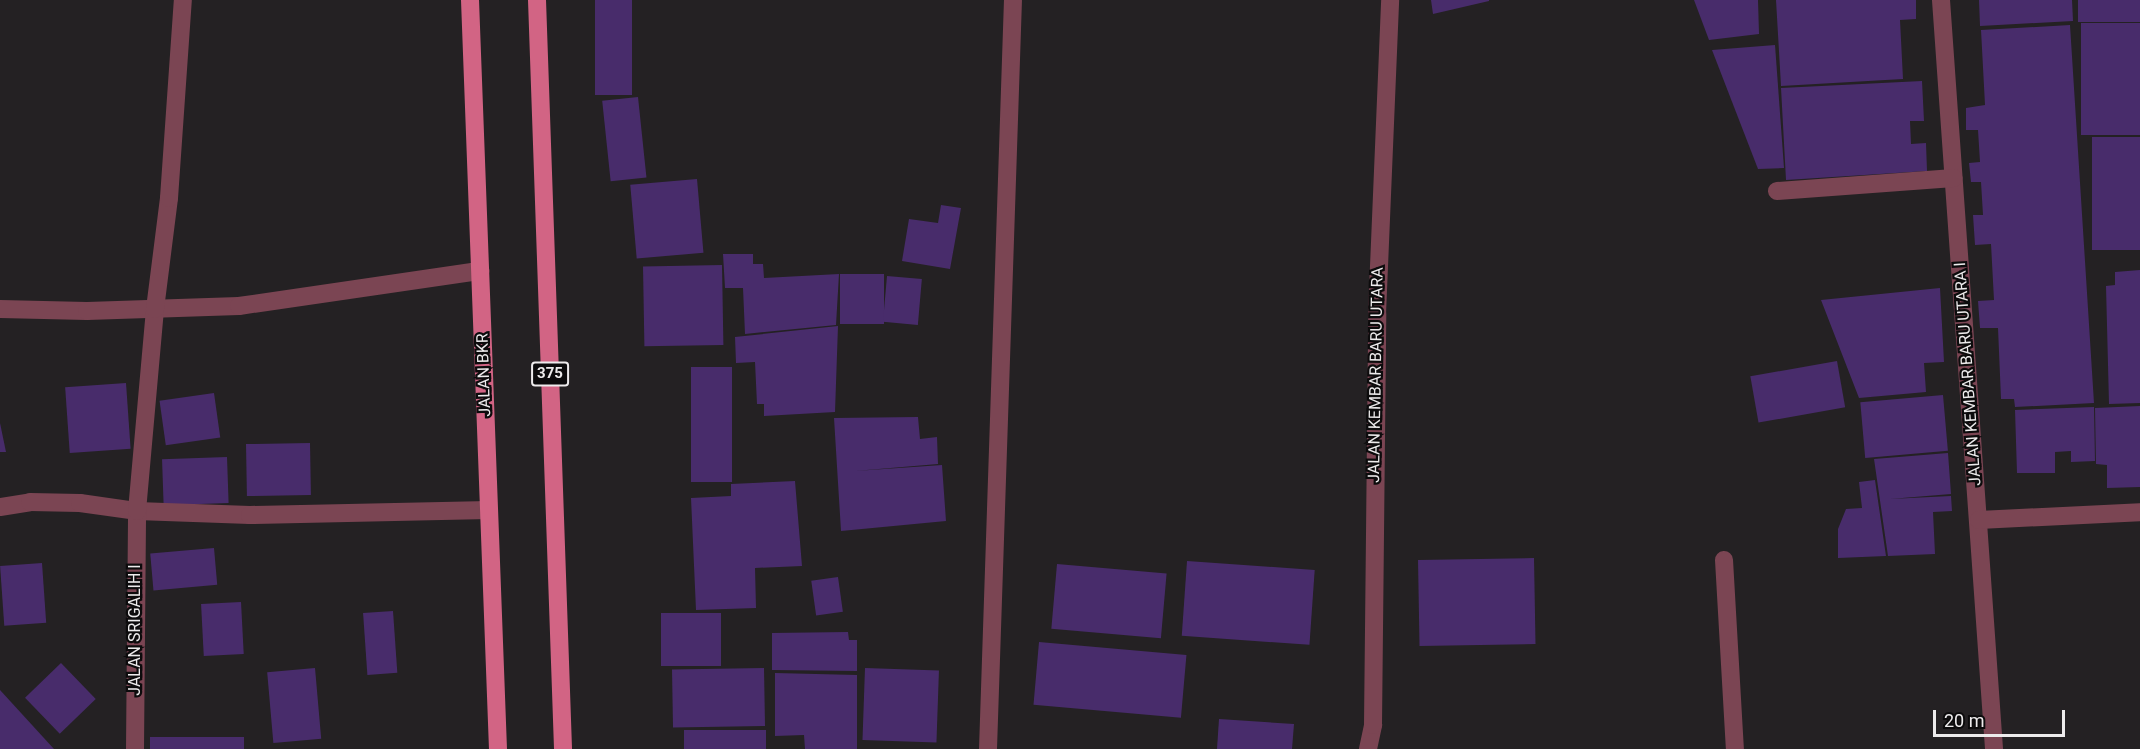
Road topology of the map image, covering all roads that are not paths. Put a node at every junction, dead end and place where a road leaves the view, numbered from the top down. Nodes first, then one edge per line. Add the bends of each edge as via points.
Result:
1 (183, 0) edge
2 (470, 0) edge
3 (537, 0) edge
4 (1013, 0) edge
5 (1390, 0) edge
6 (1941, 0) edge
7 (1954, 178) junction
8 (1778, 191) dead end
9 (480, 271) junction
10 (0, 309) edge
11 (154, 309) junction
12 (0, 507) edge
13 (489, 510) junction
14 (137, 511) junction
15 (2140, 512) edge
16 (1979, 520) junction
17 (1724, 560) dead end
18 (135, 749) edge
19 (498, 749) edge
20 (563, 749) edge
21 (988, 749) edge
22 (1368, 749) edge
23 (1736, 749) edge
24 (1994, 749) edge

1 - 11 street, JALAN SRIGALIH I via 169,198
2 - 9 main road, JALAN BKR
3 - 20 main road, 375
4 - 21 street
5 - 22 street, JALAN KEMBAR BARU UTARA via 1377,314 1373,725
6 - 7 street, JALAN KEMBAR BARU UTARA I
7 - 8 street
7 - 16 street, JALAN KEMBAR BARU UTARA I
9 - 11 street via 239,306
9 - 13 main road, JALAN BKR
10 - 11 street
11 - 14 street, JALAN SRIGALIH I
12 - 14 street via 30,502 80,502
13 - 14 street via 250,515
13 - 19 main road, JALAN BKR
14 - 18 street, JALAN SRIGALIH I
15 - 16 street
16 - 24 street, JALAN KEMBAR BARU UTARA I
17 - 23 street

